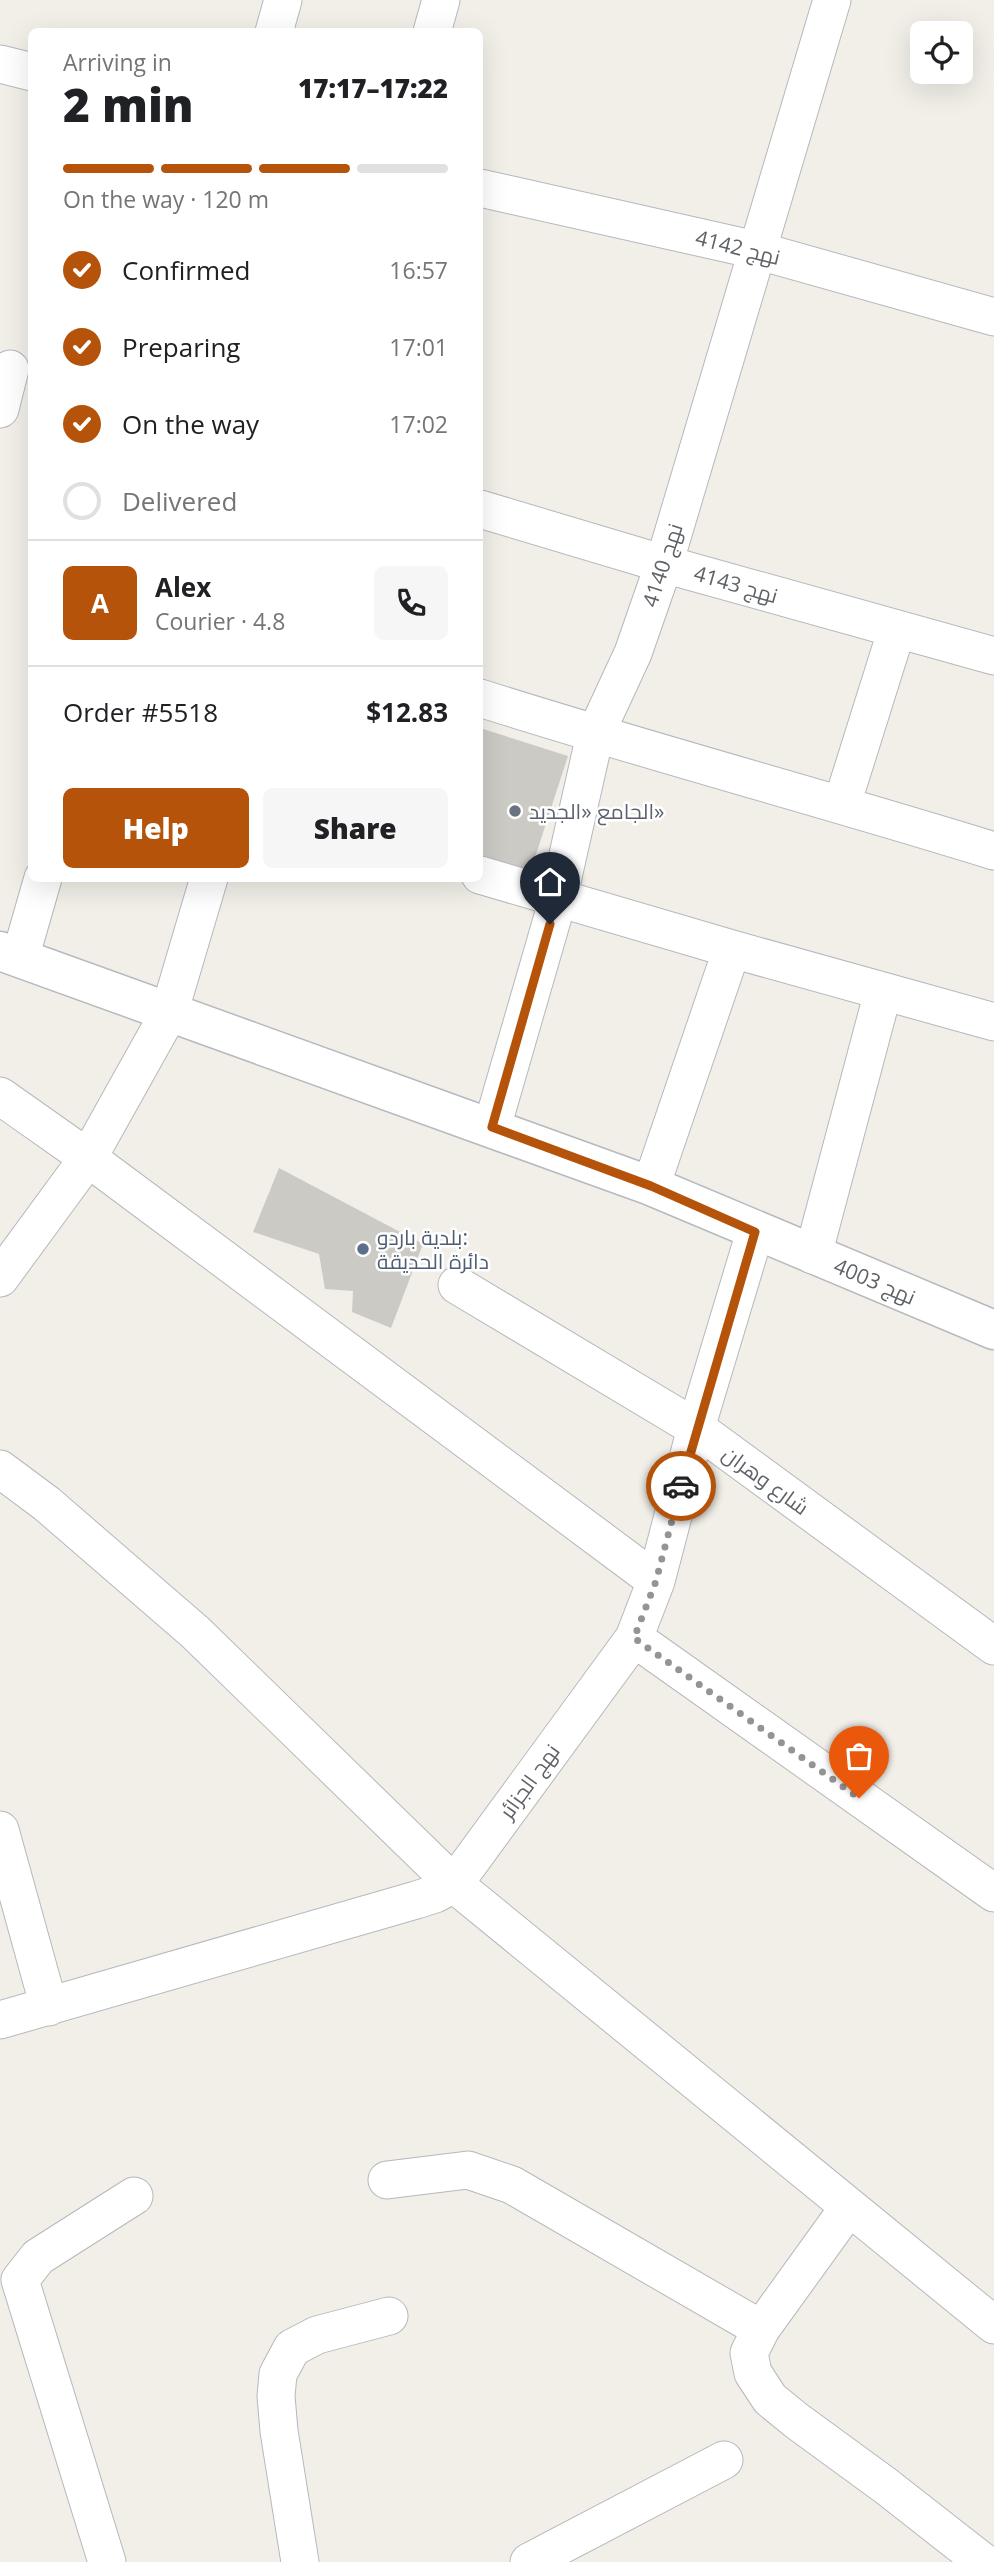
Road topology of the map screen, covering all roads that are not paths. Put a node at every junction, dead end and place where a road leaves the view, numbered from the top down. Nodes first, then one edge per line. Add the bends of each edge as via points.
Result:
1 (283, 0) edge
2 (441, 0) edge
3 (832, 0) edge
4 (275, 28) edge
5 (433, 28) edge
6 (0, 64) edge
7 (28, 71) edge
8 (483, 189) edge
9 (756, 250) junction
10 (994, 317) edge
11 (14, 370) edge
12 (0, 409) edge
13 (483, 510) edge
14 (664, 564) junction
15 (897, 629) junction
16 (994, 656) edge
17 (483, 699) edge
18 (594, 735) junction
19 (842, 804) junction
20 (994, 851) edge
21 (483, 876) edge
22 (41, 882) edge
23 (208, 882) edge
24 (558, 899) junction
25 (732, 949) junction
26 (10, 954) edge
27 (883, 992) junction
28 (169, 1013) junction
29 (994, 1022) edge
30 (0, 1096) edge
31 (492, 1127) junction
32 (88, 1158) junction
33 (651, 1186) junction
34 (755, 1232) junction
35 (813, 1255) junction
36 (0, 1278) edge
37 (457, 1285) dead end
38 (994, 1330) edge
39 (696, 1429) junction
40 (0, 1469) edge
41 (656, 1581) junction
42 (634, 1638) junction
43 (994, 1646) edge
44 (0, 1830) edge
45 (454, 1884) junction
46 (994, 1893) edge
47 (49, 2007) junction
48 (0, 2021) edge
49 (387, 2180) dead end
50 (134, 2196) dead end
51 (849, 2207) junction
52 (389, 2316) dead end
53 (994, 2325) edge
54 (761, 2329) junction
55 (724, 2460) dead end
56 (107, 2562) edge
57 (300, 2562) edge
58 (529, 2562) edge
59 (983, 2562) edge

1 - 4 street
2 - 5 street
3 - 9 street, نهج 4140
6 - 7 street
8 - 9 street, نهج 4142
9 - 10 street, نهج 4142
9 - 14 street, نهج 4140
11 - 12 street
13 - 14 street, نهج 4143
14 - 15 street, نهج 4143
14 - 18 street, نهج 4140 via 634,653
15 - 16 street, نهج 4143
15 - 19 street
17 - 18 street
18 - 19 street
18 - 24 street, نهج 4140
19 - 20 street
21 - 24 street
22 - 26 street
23 - 28 street
24 - 25 street
24 - 31 street, نهج 4140
25 - 27 street
25 - 33 street
26 - 28 street, نهج 4003
27 - 29 street
27 - 35 street
28 - 31 street, نهج 4003
28 - 32 street
30 - 32 street
31 - 33 street, نهج 4003
32 - 36 street
32 - 41 street
33 - 34 street, نهج 4003
34 - 35 street, نهج 4003
34 - 39 street, نهج الجزائر
35 - 38 street, نهج 4003
37 - 39 street, شارع وهران
39 - 41 street, نهج الجزائر
39 - 43 street, شارع وهران
40 - 45 street via 195,1632
41 - 42 street, نهج الجزائر
42 - 45 street, نهج الجزائر
42 - 46 street
44 - 47 street
45 - 47 street via 416,1900
45 - 51 street
47 - 48 street
49 - 54 street via 468,2170 512,2185
50 - 56 street via 38,2257 20,2280
51 - 53 street
51 - 54 street
52 - 57 street via 317,2335 292,2348 278,2374 279,2431
54 - 59 street via 749,2353 754,2373 770,2399
55 - 58 street

